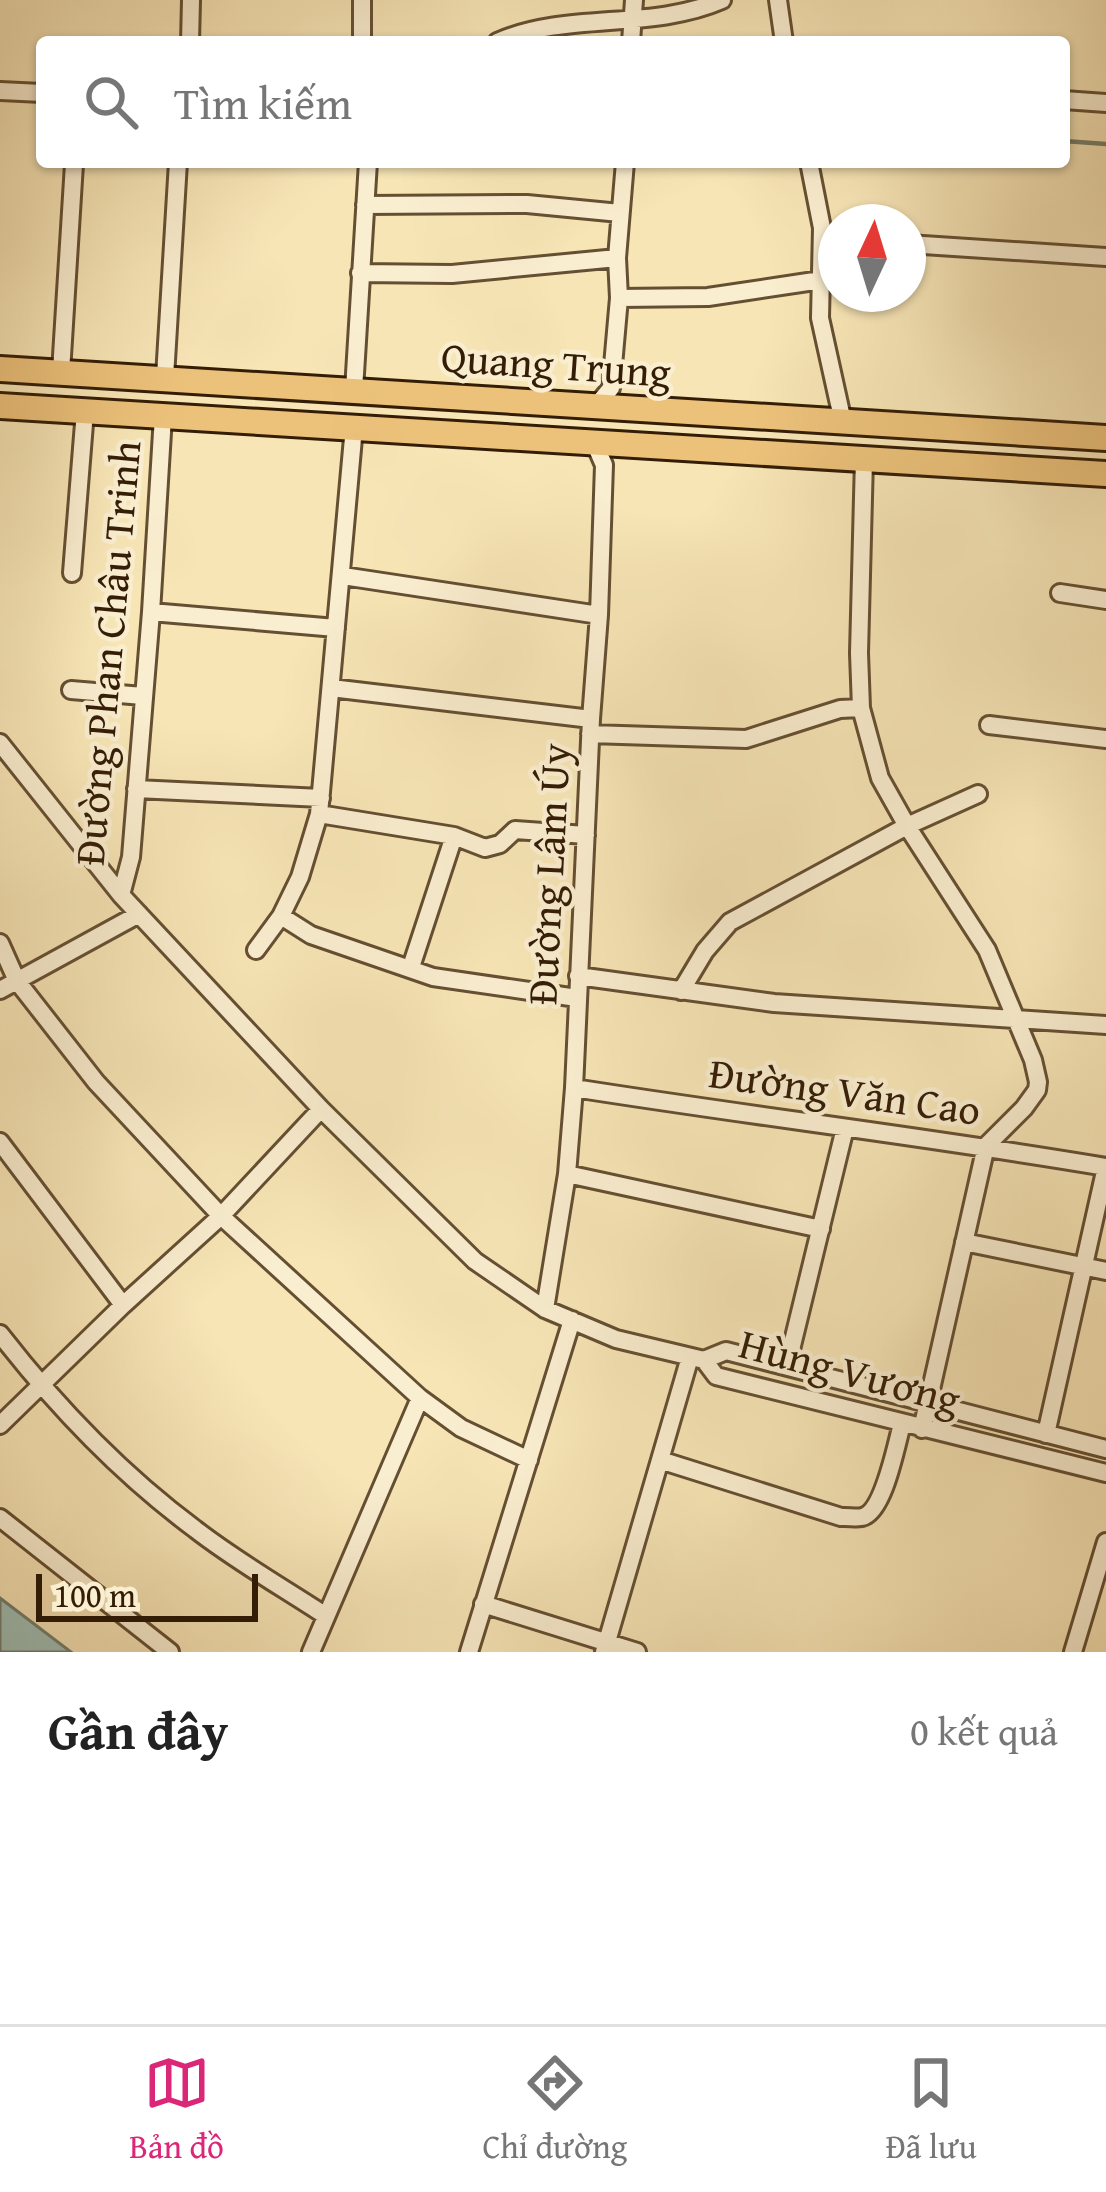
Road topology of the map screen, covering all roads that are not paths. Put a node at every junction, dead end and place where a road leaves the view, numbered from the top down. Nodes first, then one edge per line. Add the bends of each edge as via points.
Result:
1 (191, 0) edge
2 (362, 0) edge
3 (722, 0) edge
4 (778, 0) edge
5 (633, 9) edge
6 (190, 36) edge
7 (362, 36) edge
8 (516, 36) edge
9 (783, 36) edge
10 (0, 91) edge
11 (36, 93) edge
12 (1070, 100) edge
13 (1106, 103) edge
14 (74, 168) edge
15 (178, 168) edge
16 (368, 168) edge
17 (624, 168) edge
18 (811, 168) edge
19 (820, 204) edge
20 (365, 205) junction
21 (620, 213) junction
22 (926, 245) edge
23 (1106, 257) edge
24 (617, 258) junction
25 (360, 273) junction
26 (818, 280) edge
27 (619, 298) junction
28 (820, 312) edge
29 (0, 369) edge
30 (62, 372) junction
31 (165, 377) junction
32 (354, 390) junction
33 (0, 406) edge
34 (596, 406) junction
35 (85, 411) junction
36 (163, 416) junction
37 (843, 422) junction
38 (354, 427) junction
39 (1106, 438) edge
40 (594, 442) junction
41 (864, 459) junction
42 (1106, 474) edge
43 (72, 573) dead end
44 (343, 576) junction
45 (1060, 593) dead end
46 (1106, 600) edge
47 (152, 612) junction
48 (599, 615) junction
49 (336, 628) junction
50 (331, 688) junction
51 (70, 690) dead end
52 (143, 696) junction
53 (861, 708) junction
54 (989, 725) dead end
55 (591, 727) junction
56 (1106, 739) edge
57 (0, 743) edge
58 (136, 789) junction
59 (978, 794) dead end
60 (320, 806) junction
61 (907, 826) junction
62 (586, 835) junction
63 (454, 836) junction
64 (121, 895) junction
65 (140, 914) junction
66 (280, 916) junction
67 (0, 943) edge
68 (256, 950) dead end
69 (411, 968) junction
70 (578, 976) junction
71 (8, 985) edge
72 (681, 991) junction
73 (577, 998) junction
74 (1016, 1019) junction
75 (1106, 1025) edge
76 (574, 1088) junction
77 (321, 1109) junction
78 (845, 1128) junction
79 (0, 1142) edge
80 (986, 1146) junction
81 (1106, 1167) edge
82 (567, 1174) junction
83 (220, 1216) junction
84 (821, 1229) junction
85 (964, 1242) junction
86 (1084, 1267) junction
87 (1106, 1271) edge
88 (123, 1305) junction
89 (544, 1309) junction
90 (572, 1320) junction
91 (0, 1334) edge
92 (697, 1359) junction
93 (788, 1366) junction
94 (41, 1386) junction
95 (420, 1398) junction
96 (928, 1404) junction
97 (902, 1424) junction
98 (0, 1425) edge
99 (922, 1429) junction
100 (1046, 1434) junction
101 (1106, 1449) edge
102 (529, 1460) junction
103 (660, 1460) junction
104 (1106, 1474) edge
105 (0, 1518) edge
106 (1106, 1542) edge
107 (483, 1604) junction
108 (326, 1616) junction
109 (606, 1647) edge
110 (170, 1652) edge
111 (311, 1652) edge
112 (469, 1652) edge
113 (637, 1652) edge
114 (1073, 1652) edge

1 - 6 street
2 - 7 street
3 - 5 street via 700,10
4 - 9 street
5 - 8 street
10 - 11 street
12 - 13 street
14 - 30 street
15 - 31 street
16 - 20 street
17 - 21 street
18 - 19 street
20 - 21 street via 526,204
20 - 25 street
21 - 24 street
22 - 23 street
24 - 25 street via 452,274
24 - 27 street
25 - 32 street
26 - 27 street via 708,297
27 - 34 street via 611,388
28 - 37 street
29 - 30 highway, Quang Trung
30 - 31 highway, Quang Trung
31 - 32 highway, Quang Trung
31 - 36 highway
32 - 34 highway, Quang Trung
33 - 35 highway, Quang Trung
34 - 37 highway, Quang Trung
34 - 40 highway
35 - 36 highway, Quang Trung
35 - 43 street
36 - 38 highway, Quang Trung
36 - 47 street, Đường Phan Châu Trinh
37 - 39 highway, Quang Trung
38 - 40 highway, Quang Trung
38 - 44 street
40 - 41 highway, Quang Trung
40 - 48 street, Đường Lâm Úy via 604,465
41 - 42 highway, Quang Trung
41 - 53 street
44 - 48 street
44 - 49 street
45 - 46 street
47 - 49 street
47 - 52 street, Đường Phan Châu Trinh
48 - 55 street, Đường Lâm Úy
49 - 50 street
50 - 55 street
50 - 60 street
51 - 52 street
52 - 58 street, Đường Phan Châu Trinh
53 - 55 street via 746,740
53 - 61 street via 880,778
54 - 56 street
55 - 62 street, Đường Lâm Úy
57 - 64 street
58 - 60 street
58 - 64 street, Đường Phan Châu Trinh
59 - 61 street
60 - 63 street
60 - 66 street
61 - 72 street via 730,922
61 - 74 street via 987,950
62 - 63 street via 515,830 485,848
62 - 70 street, Đường Lâm Úy
63 - 69 street
64 - 65 street
65 - 71 street, Đường Phan Châu Trinh
65 - 77 street
66 - 68 street
66 - 69 street via 311,935
67 - 71 street
69 - 73 street
70 - 72 street
70 - 73 street, Đường Lâm Úy
71 - 83 street
72 - 74 street
73 - 76 street, Đường Lâm Úy
74 - 75 street
74 - 80 street via 1036,1090
76 - 78 street, Đường Văn Cao
76 - 82 street, Đường Lâm Úy
77 - 83 street
77 - 89 street via 475,1261
78 - 80 street, Đường Văn Cao
78 - 84 street
79 - 88 street
80 - 81 street, Đường Văn Cao
80 - 85 street
81 - 86 street
82 - 84 street
82 - 89 street, Đường Lâm Úy
83 - 88 street
83 - 95 street
84 - 93 street
85 - 86 street
85 - 96 street
86 - 87 street
86 - 100 street
88 - 94 street
89 - 90 street
90 - 92 street
90 - 102 street
91 - 94 street
92 - 93 street, Hùng Vương via 726,1352
92 - 97 street, Hùng Vương via 716,1376
92 - 103 street
93 - 96 street, Hùng Vương
94 - 98 street
94 - 108 street via 196,1531
95 - 102 street via 460,1428
95 - 108 street
96 - 99 street
96 - 100 street, Hùng Vương
97 - 99 street, Hùng Vương
97 - 103 street via 880,1498 861,1517
99 - 104 street, Hùng Vương
100 - 101 street, Hùng Vương
102 - 107 street
103 - 109 street
105 - 110 street
106 - 114 street
107 - 109 street
107 - 112 street
108 - 111 street
109 - 113 street

